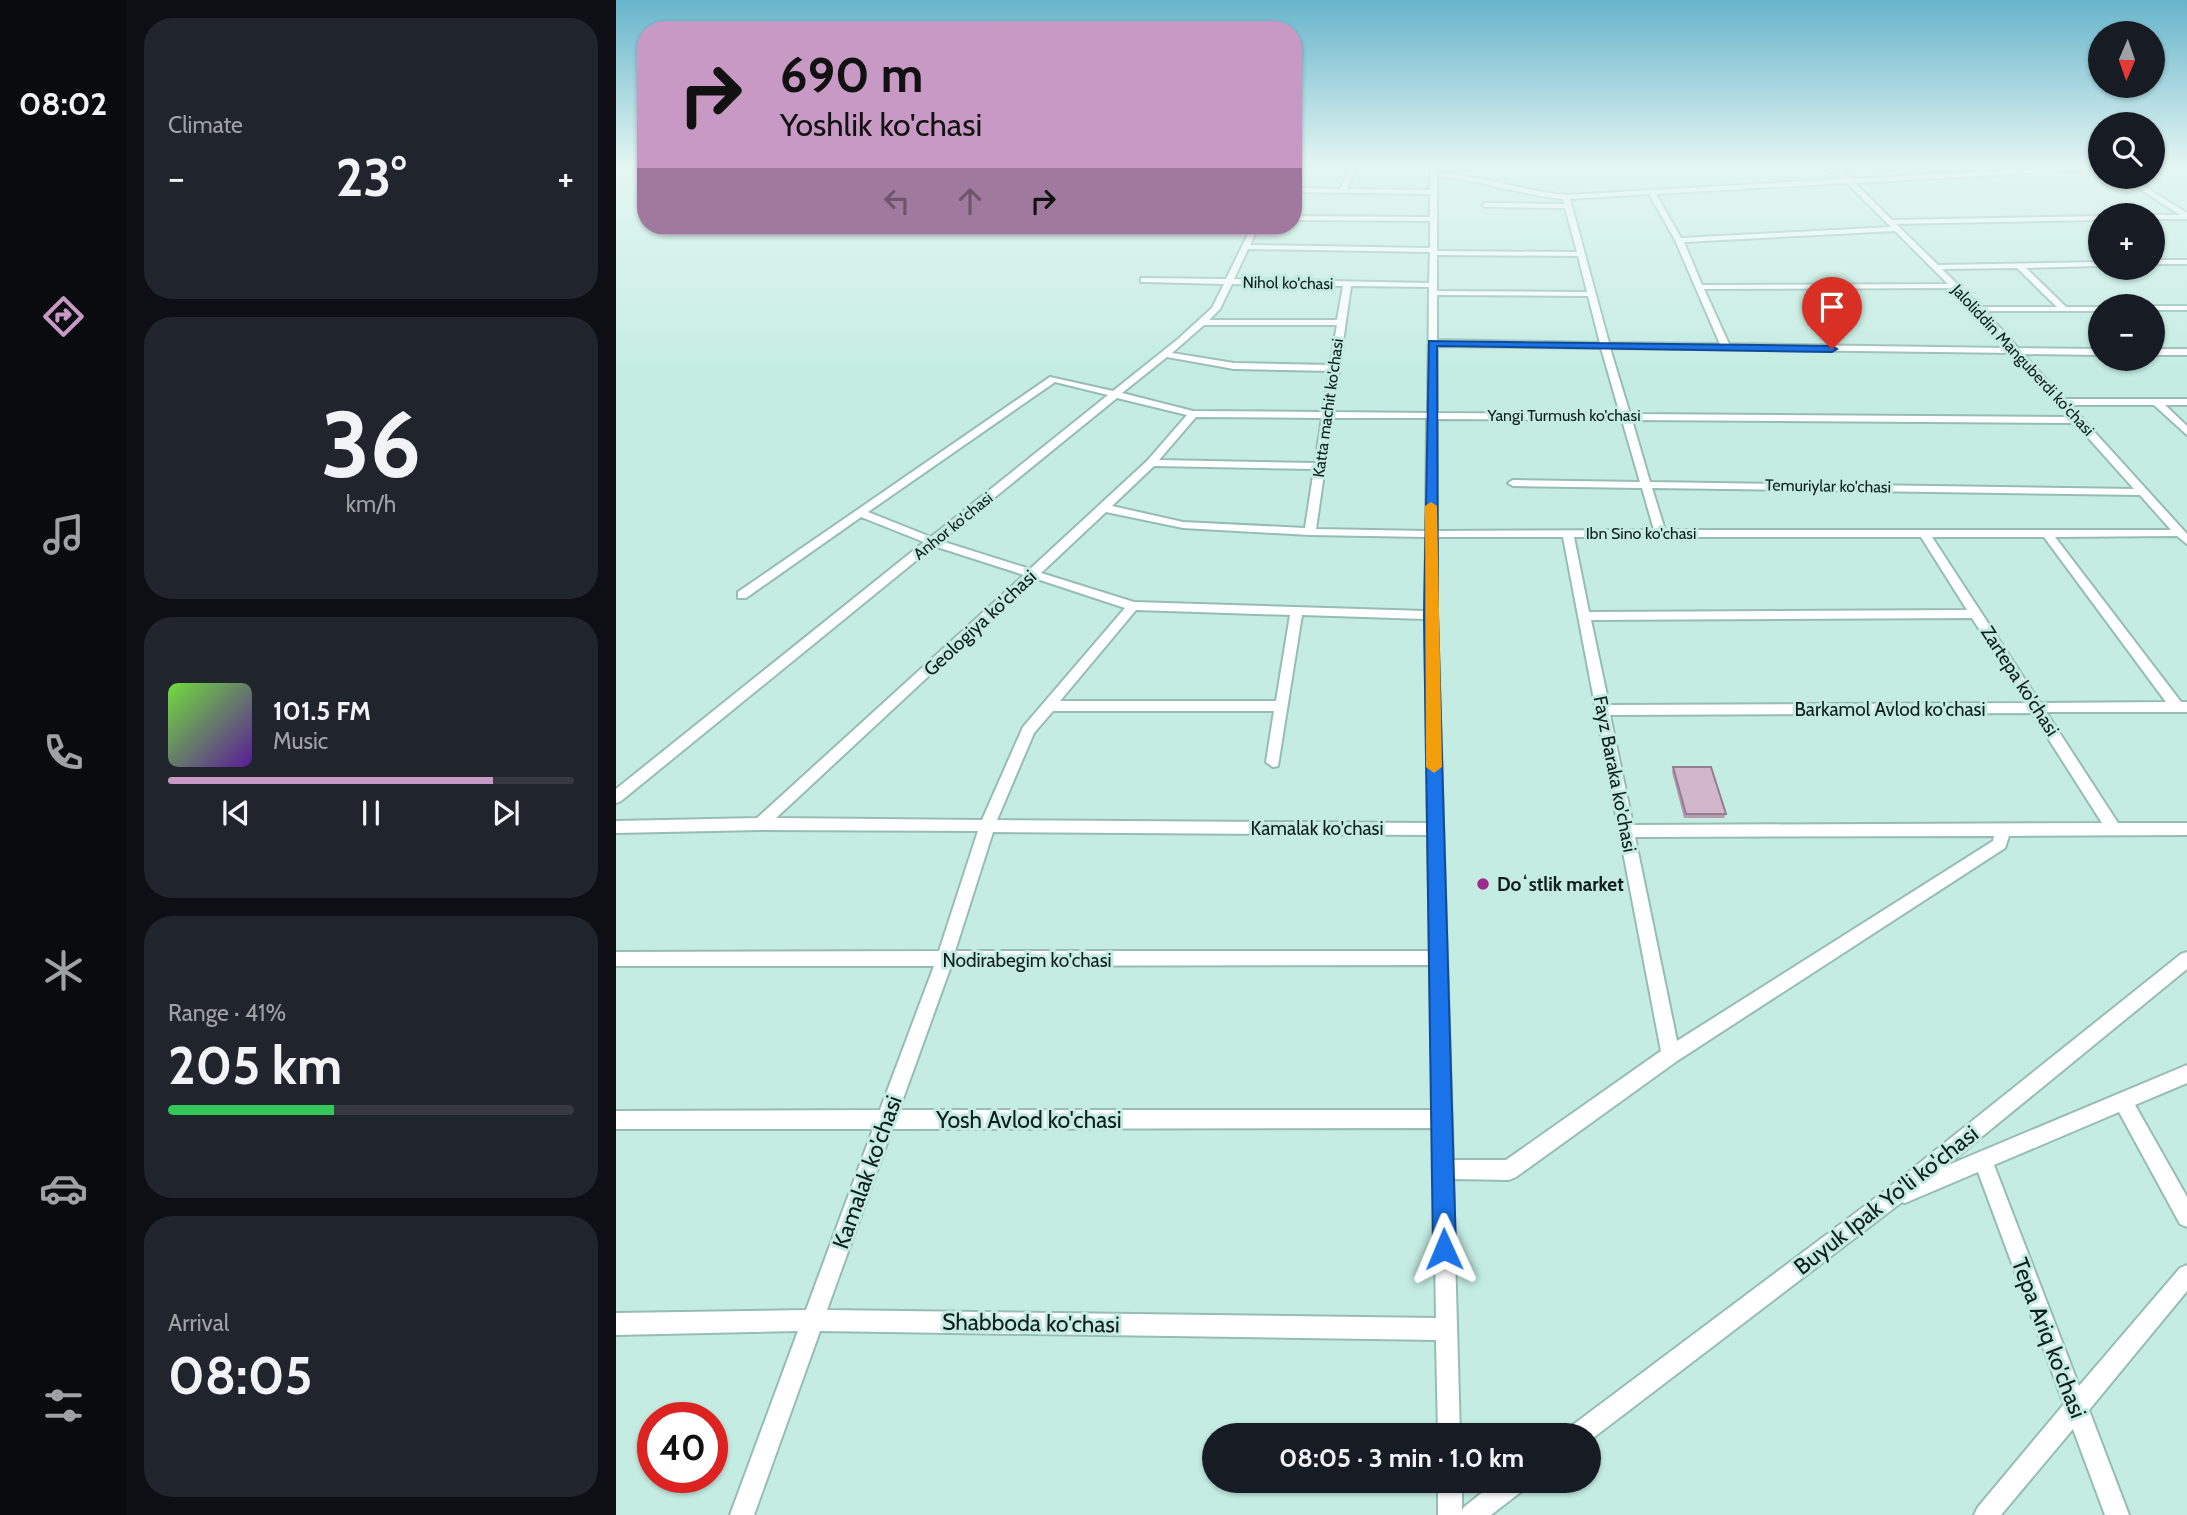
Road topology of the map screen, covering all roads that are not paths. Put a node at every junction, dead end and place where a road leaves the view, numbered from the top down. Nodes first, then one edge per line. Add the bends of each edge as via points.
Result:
1 (1251, 235) edge
2 (1433, 235) edge
3 (1575, 235) edge
4 (1676, 235) edge
5 (1760, 235) edge
6 (1901, 235) edge
7 (1679, 240) junction
8 (1245, 247) junction
9 (1433, 251) junction
10 (1580, 254) junction
11 (2165, 262) edge
12 (2187, 262) edge
13 (2088, 264) edge
14 (2019, 265) junction
15 (1936, 267) junction
16 (1144, 280) dead end
17 (1228, 282) junction
18 (1347, 284) junction
19 (1954, 286) junction
20 (1699, 287) junction
21 (1432, 289) junction
22 (1593, 294) junction
23 (2187, 308) edge
24 (1978, 309) junction
25 (2064, 309) junction
26 (2088, 309) edge
27 (2165, 309) edge
28 (1202, 322) junction
29 (1341, 323) junction
30 (1432, 343) junction
31 (1605, 345) junction
32 (1727, 348) junction
33 (2017, 352) junction
34 (2088, 352) edge
35 (2165, 352) edge
36 (2187, 352) edge
37 (1165, 354) junction
38 (1334, 369) junction
39 (1116, 394) junction
40 (2064, 402) junction
41 (2157, 402) junction
42 (2187, 402) edge
43 (1194, 414) junction
44 (1327, 415) junction
45 (1431, 415) junction
46 (1625, 415) junction
47 (2079, 419) junction
48 (2187, 432) edge
49 (1151, 463) junction
50 (1320, 466) junction
51 (1513, 483) dead end
52 (1645, 483) junction
53 (2143, 492) junction
54 (1104, 508) junction
55 (860, 513) junction
56 (1310, 532) junction
57 (1660, 533) junction
58 (1924, 533) junction
59 (2047, 533) junction
60 (1431, 534) junction
61 (1568, 534) junction
62 (2184, 537) edge
63 (933, 542) junction
64 (1033, 575) junction
65 (742, 595) dead end
66 (1133, 606) junction
67 (1297, 611) junction
68 (1976, 614) junction
69 (1431, 615) junction
70 (1583, 616) junction
71 (1048, 706) junction
72 (1282, 706) junction
73 (2182, 707) edge
74 (2038, 708) junction
75 (1603, 710) junction
76 (1273, 762) dead end
77 (616, 797) edge
78 (760, 824) junction
79 (987, 826) junction
80 (616, 827) edge
81 (1436, 829) junction
82 (2187, 829) edge
83 (2114, 830) junction
84 (1626, 831) junction
85 (2002, 832) junction
86 (1438, 958) junction
87 (616, 959) edge
88 (2187, 959) edge
89 (944, 961) junction
90 (1671, 1055) junction
91 (2187, 1074) edge
92 (2123, 1101) junction
93 (1441, 1118) junction
94 (616, 1120) edge
95 (886, 1120) junction
96 (1983, 1160) junction
97 (1443, 1170) junction
98 (1889, 1200) junction
99 (2187, 1217) edge
100 (2187, 1275) edge
101 (814, 1320) junction
102 (616, 1324) edge
103 (1446, 1329) junction
104 (2075, 1409) junction
105 (1449, 1423) edge
106 (1594, 1423) edge
107 (1450, 1493) edge
108 (1506, 1493) edge
109 (1492, 1508) edge
110 (742, 1515) edge
111 (1450, 1515) edge
112 (1472, 1515) edge
113 (1986, 1515) edge
114 (2117, 1515) edge

1 - 8 street, Anhor ko'chasi
2 - 9 street
3 - 10 street
4 - 7 street
5 - 7 street
6 - 15 street, Jaloliddin Manguberdi ko'chasi
7 - 20 street
8 - 9 street
8 - 17 street, Anhor ko'chasi
9 - 10 street
9 - 21 street
10 - 22 street
11 - 12 street
13 - 14 street
14 - 15 street
14 - 25 street
15 - 19 street, Jaloliddin Manguberdi ko'chasi
16 - 17 street, Nihol ko'chasi
17 - 18 street, Nihol ko'chasi
17 - 28 street, Anhor ko'chasi via 1216,309
18 - 21 street, Nihol ko'chasi
18 - 29 street, Katta machit ko'chasi
19 - 20 street
19 - 24 street, Jaloliddin Manguberdi ko'chasi
20 - 32 street
21 - 22 street, Nihol ko'chasi
21 - 30 street
22 - 31 street
23 - 27 street
24 - 25 street
24 - 33 street, Jaloliddin Manguberdi ko'chasi
25 - 26 street
28 - 29 street
28 - 37 street, Anhor ko'chasi
29 - 38 street, Katta machit ko'chasi
30 - 31 street
30 - 45 street
31 - 32 street
31 - 46 street
32 - 33 street
33 - 34 street
33 - 40 street, Jaloliddin Manguberdi ko'chasi
35 - 36 street
37 - 38 street via 1234,366
37 - 39 street, Anhor ko'chasi
38 - 44 street, Katta machit ko'chasi
39 - 43 street, Yangi Turmush ko'chasi
39 - 55 street, Yangi Turmush ko'chasi via 1054,379
39 - 63 street, Anhor ko'chasi
40 - 41 street
40 - 47 street, Jaloliddin Manguberdi ko'chasi
41 - 42 street
41 - 48 street
43 - 44 street, Yangi Turmush ko'chasi
43 - 49 street, Geologiya ko'chasi
44 - 45 street, Yangi Turmush ko'chasi
44 - 50 street, Katta machit ko'chasi
45 - 46 street, Yangi Turmush ko'chasi
45 - 60 street
46 - 47 street, Yangi Turmush ko'chasi
46 - 52 street
47 - 53 street, Jaloliddin Manguberdi ko'chasi
49 - 50 street
49 - 54 street, Geologiya ko'chasi
50 - 56 street, Katta machit ko'chasi
51 - 52 street, Temuriylar ko'chasi
52 - 53 street, Temuriylar ko'chasi
52 - 57 street
53 - 62 street, Jaloliddin Manguberdi ko'chasi
54 - 56 street, Ibn Sino ko'chasi via 1183,525
54 - 64 street, Geologiya ko'chasi
55 - 63 street
55 - 65 street
56 - 60 street, Ibn Sino ko'chasi
57 - 58 street, Ibn Sino ko'chasi
57 - 61 street, Ibn Sino ko'chasi
58 - 59 street, Ibn Sino ko'chasi
58 - 68 street, Zartepa ko'chasi
59 - 62 street, Ibn Sino ko'chasi
59 - 73 street, Barkamol Avlod ko'chasi
60 - 61 street, Ibn Sino ko'chasi
60 - 69 street
61 - 70 street, Fayz Baraka ko'chasi
63 - 64 street
63 - 77 street, Anhor ko'chasi
64 - 66 street
64 - 78 street, Geologiya ko'chasi
66 - 67 street
66 - 71 street, Kamalak ko'chasi
67 - 69 street
67 - 72 street
68 - 70 street
68 - 74 street, Zartepa ko'chasi
69 - 81 street
70 - 75 street, Fayz Baraka ko'chasi
71 - 72 street
71 - 79 street, Kamalak ko'chasi via 1028,731
72 - 76 street
73 - 74 street, Barkamol Avlod ko'chasi
74 - 75 street, Barkamol Avlod ko'chasi
74 - 83 street, Zartepa ko'chasi
75 - 84 street, Fayz Baraka ko'chasi
78 - 79 street, Kamalak ko'chasi
78 - 80 street, Kamalak ko'chasi
79 - 81 street, Kamalak ko'chasi
79 - 89 street, Kamalak ko'chasi
81 - 86 street
82 - 83 street
83 - 85 street
84 - 85 street
84 - 90 street, Fayz Baraka ko'chasi
85 - 90 street via 2000,844
86 - 89 street, Nodirabegim ko'chasi
86 - 93 street
87 - 89 street, Nodirabegim ko'chasi
88 - 98 street, Buyuk Ipak Yo'li ko'chasi
89 - 95 street, Kamalak ko'chasi
90 - 97 street via 1509,1170
91 - 92 street
92 - 96 street
92 - 99 street
93 - 95 street, Yosh Avlod ko'chasi
93 - 97 street
94 - 95 street, Yosh Avlod ko'chasi
95 - 101 street, Kamalak ko'chasi
96 - 98 street
96 - 104 street, Tepa Ariq ko'chasi
97 - 103 street
98 - 106 street, Buyuk Ipak Yo'li ko'chasi
100 - 104 street
101 - 102 street, Shabboda ko'chasi
101 - 103 street, Shabboda ko'chasi
101 - 110 street, Kamalak ko'chasi
103 - 105 street
104 - 113 street
104 - 114 street, Tepa Ariq ko'chasi
107 - 111 street
108 - 109 street
109 - 112 street

